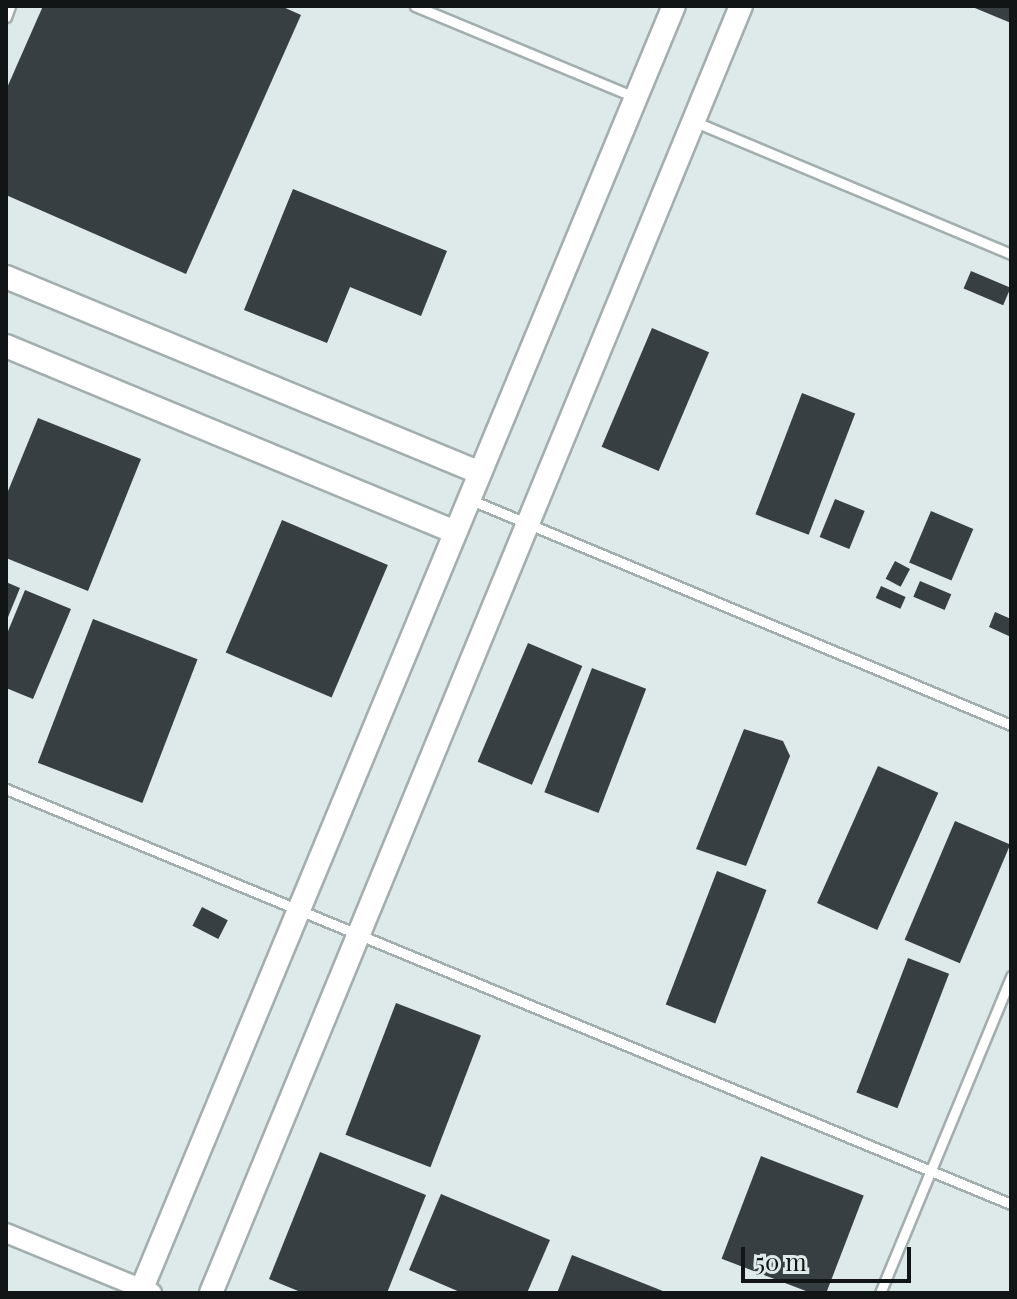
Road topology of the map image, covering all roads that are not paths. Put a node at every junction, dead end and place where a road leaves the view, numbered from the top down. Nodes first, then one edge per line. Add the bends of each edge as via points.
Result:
1 (10, 6) edge
2 (415, 6) edge
3 (674, 6) edge
4 (741, 6) edge
5 (6, 17) edge
6 (635, 97) junction
7 (693, 121) junction
8 (1011, 254) edge
9 (6, 277) edge
10 (6, 346) edge
11 (478, 472) junction
12 (467, 498) junction
13 (528, 523) junction
14 (453, 531) junction
15 (1011, 725) edge
16 (6, 789) edge
17 (299, 910) junction
18 (359, 934) junction
19 (1011, 976) edge
20 (931, 1171) junction
21 (1011, 1204) edge
22 (6, 1233) edge
23 (144, 1292) edge
24 (211, 1293) edge
25 (880, 1293) edge

1 - 5 lane
2 - 6 lane
3 - 6 street
4 - 7 street
6 - 11 street
7 - 8 lane
7 - 13 street
9 - 11 street
10 - 14 street
11 - 12 street
12 - 13 lane
12 - 14 street
13 - 15 lane
13 - 18 street
14 - 17 street
16 - 17 lane
17 - 18 lane
17 - 23 street
18 - 20 lane
18 - 24 street
19 - 20 lane
20 - 21 lane
20 - 25 lane
22 - 23 street

